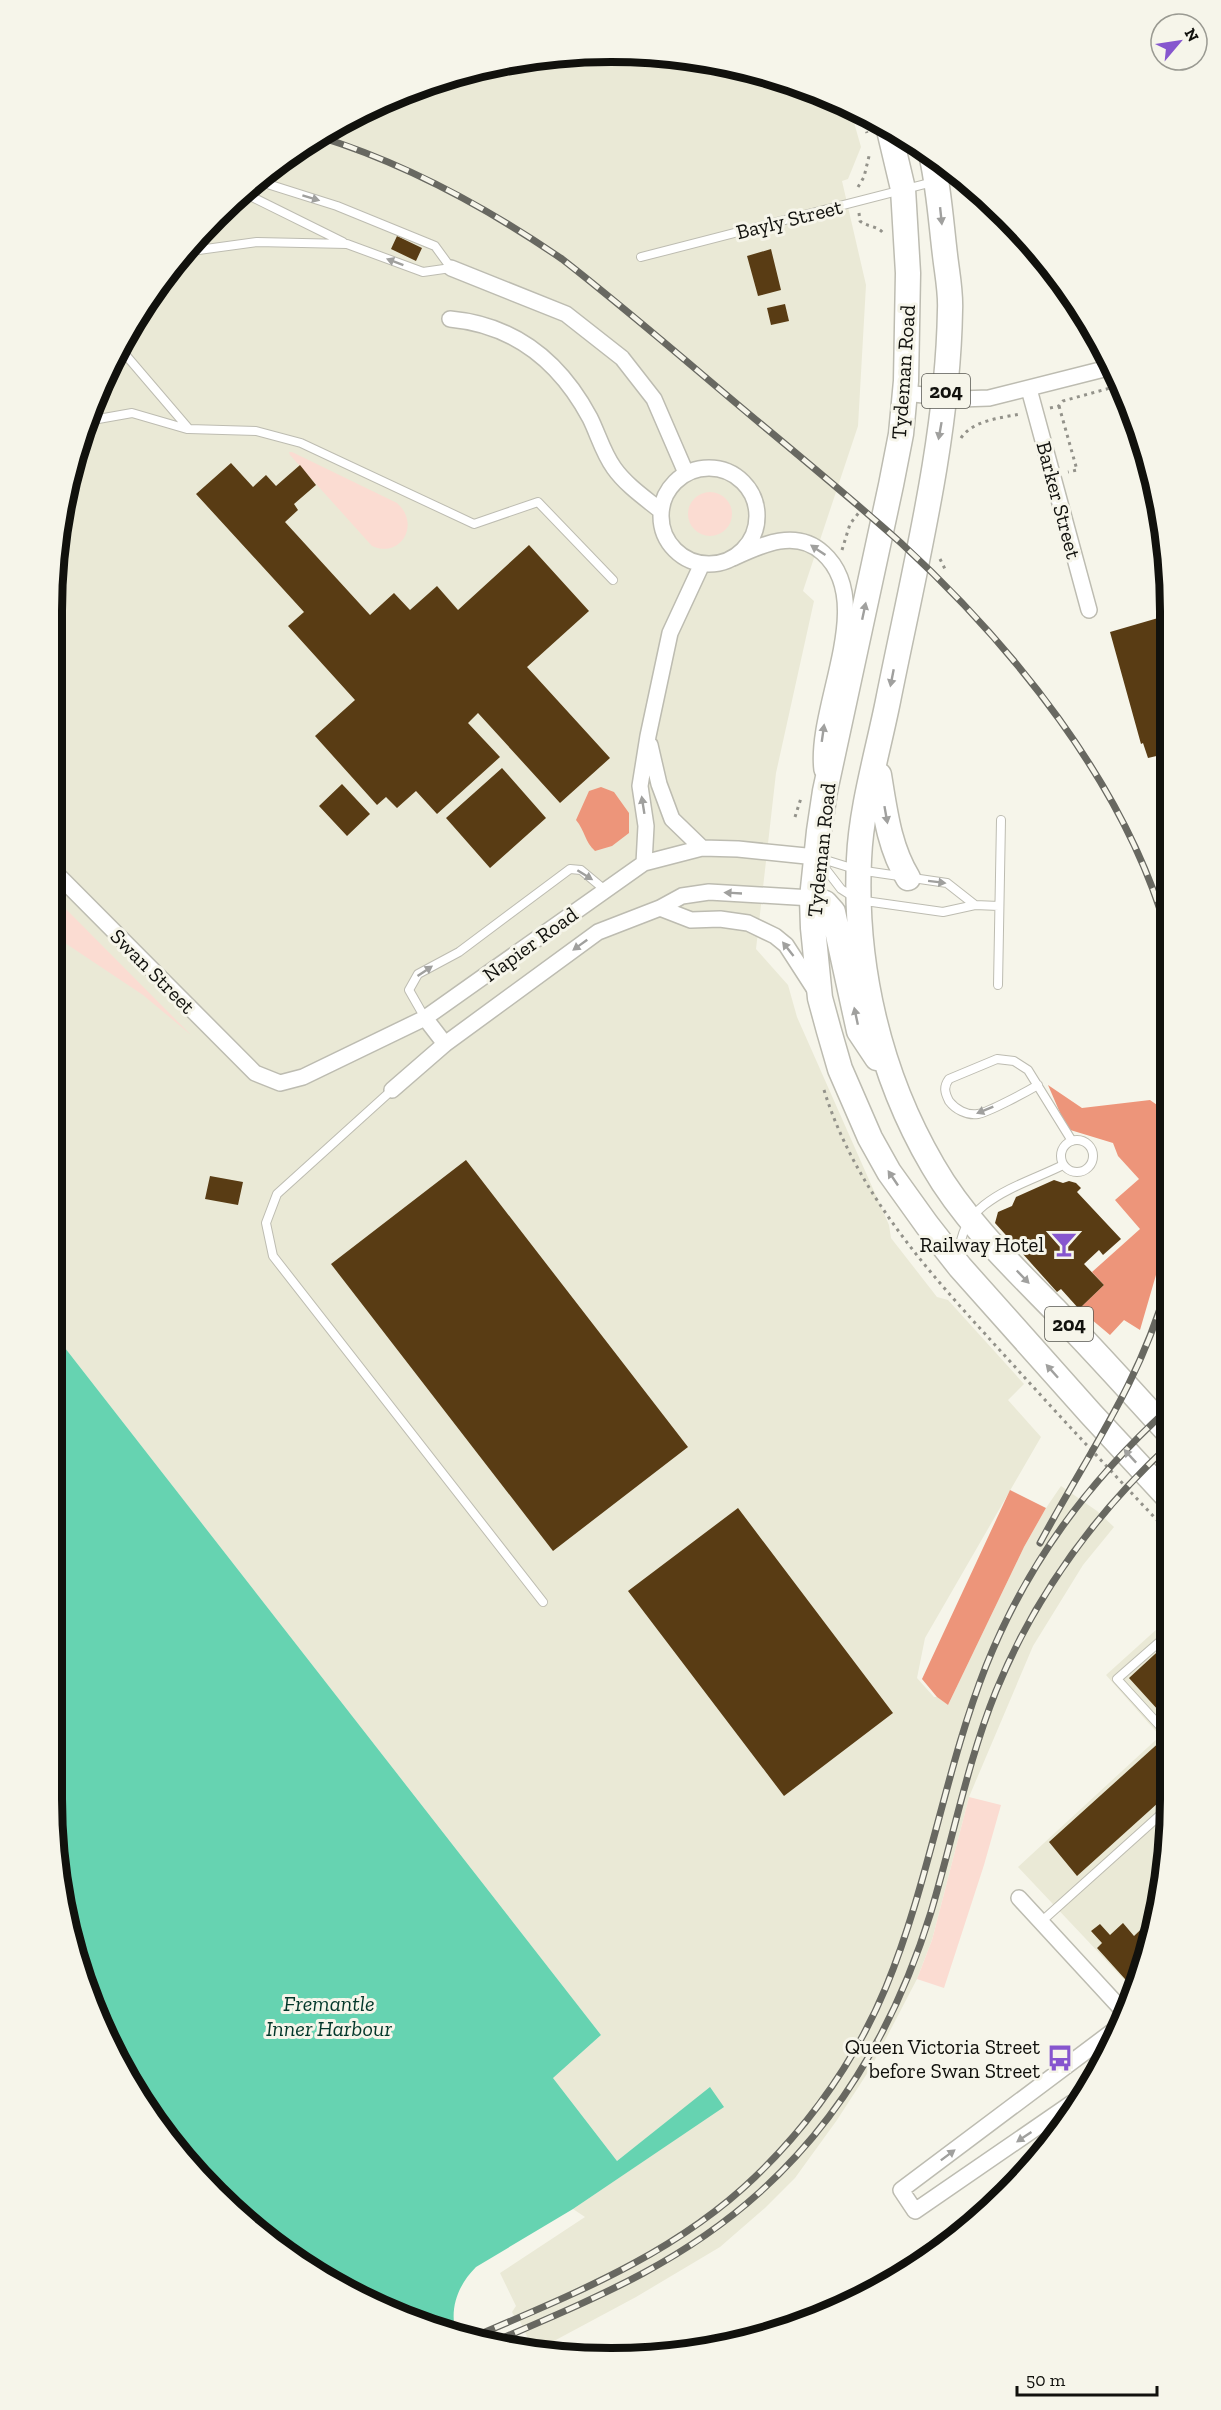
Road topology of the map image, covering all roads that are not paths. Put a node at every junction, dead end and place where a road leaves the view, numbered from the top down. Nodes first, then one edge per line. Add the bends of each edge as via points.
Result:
1 (878, 133) edge
2 (934, 169) edge
3 (266, 183) edge
4 (903, 189) junction
5 (251, 196) edge
6 (347, 244) junction
7 (197, 250) edge
8 (641, 257) dead end
9 (451, 268) junction
10 (450, 319) dead end
11 (126, 354) edge
12 (1104, 369) edge
13 (1029, 389) junction
14 (905, 393) junction
15 (945, 398) junction
16 (96, 419) edge
17 (189, 429) junction
18 (686, 473) junction
19 (661, 511) junction
20 (733, 558) junction
21 (702, 564) junction
22 (613, 580) dead end
23 (1089, 610) dead end
24 (648, 736) junction
25 (876, 758) junction
26 (814, 790) junction
27 (1001, 820) dead end
28 (702, 848) junction
29 (816, 857) junction
30 (644, 863) junction
31 (858, 870) junction
32 (908, 878) junction
33 (62, 879) edge
34 (605, 890) junction
35 (812, 897) junction
36 (858, 900) junction
37 (975, 905) junction
38 (999, 906) junction
39 (660, 908) junction
40 (998, 985) dead end
41 (820, 998) junction
42 (425, 1018) junction
43 (445, 1044) junction
44 (255, 1073) joint
45 (894, 1085) junction
46 (1038, 1085) junction
47 (392, 1090) joint
48 (1072, 1141) junction
49 (1063, 1165) junction
50 (970, 1218) junction
51 (960, 1267) junction
52 (1160, 1422) edge
53 (1160, 1488) edge
54 (543, 1602) dead end
55 (1160, 1641) edge
56 (1160, 1727) edge
57 (1159, 1817) edge
58 (1019, 1898) dead end
59 (1042, 1921) junction
60 (1119, 2007) edge
61 (1106, 2037) edge
62 (1065, 2108) edge

1 - 4 main road, Tydeman Road / 204
2 - 4 lane, Bayly Street
2 -> 15 main road, Tydeman Road / 204 via 950,306
3 -> 9 lane via 337,206 435,246
4 - 8 lane, Bayly Street
4 - 14 main road, Tydeman Road / 204 via 908,273
5 - 6 lane
6 - 7 lane via 257,242
9 -> 6 lane via 423,273
9 - 18 street via 566,314 622,357 654,399
10 - 19 street via 470,321 506,334 530,346 555,367 575,391 612,466
11 - 17 lane
12 - 13 street
13 - 15 street via 981,399
13 - 23 street, Barker Street
14 - 15 street
26 -> 14 main road, Tydeman Road / 204 via 893,475
15 -> 25 main road, Tydeman Road / 204
16 - 17 lane via 132,413
17 - 22 lane via 256,431 302,443 474,524 538,502
18 - 19 street via 670,486
18 - 20 street via 719,468 734,474 752,492 758,516 755,533 746,548
19 - 21 street via 663,530 672,546 685,558
20 - 21 street
26 -> 20 street via 844,630 843,586 832,561 801,541 763,544
21 - 24 street via 670,633
24 - 28 street via 672,819
30 -> 24 street via 646,826 640,786
25 - 31 main road, Tydeman Road / 204
25 -> 32 main road via 886,822 897,861
26 - 29 main road, Tydeman Road / 204
27 - 38 lane
28 - 29 street, Napier Road
28 - 30 street, Napier Road
29 - 31 lane
29 - 35 main road, Tydeman Road / 204
29 - 36 lane via 841,889
30 - 34 street, Napier Road
31 - 32 lane
31 - 36 main road, Tydeman Road / 204
32 -> 37 lane via 947,883
33 - 44 street, Swan Street
34 - 42 street, Napier Road
42 -> 34 lane via 409,990 418,974 459,952 570,869 581,870
35 -> 39 street, Napier Road via 709,892 682,896
35 - 41 main road, Tydeman Road / 204
45 -> 35 main road via 859,1031 833,912
36 - 37 lane via 944,912
36 - 45 main road, Tydeman Road / 204 via 870,999
37 - 38 lane
38 - 40 lane
41 -> 39 street via 786,945 775,936 748,923 691,920
39 -> 43 street, Napier Road via 598,932
51 -> 41 main road, Tydeman Road / 204 via 889,1172 870,1138 840,1069
42 - 43 street
42 - 44 street, Napier Road via 303,1077 280,1083
43 - 47 street, Napier Road
45 - 50 main road, Tydeman Road / 204 via 934,1168
46 -> 46 lane via 978,1114 964,1113 951,1104 945,1093 949,1079 997,1059 1014,1061 1028,1070
46 - 48 lane
47 - 54 lane via 277,1194 266,1223 273,1256
48 - 49 lane via 1062,1151
48 - 49 lane via 1082,1141 1091,1148 1092,1163 1076,1173
49 - 50 lane via 1001,1193
50 - 51 lane via 962,1234
50 -> 52 main road, Tydeman Road / 204
53 -> 51 main road, Tydeman Road / 204
55 - 56 lane via 1117,1678
57 - 59 lane
58 - 59 street
59 - 60 street
62 -> 61 street via 915,2211 901,2190

